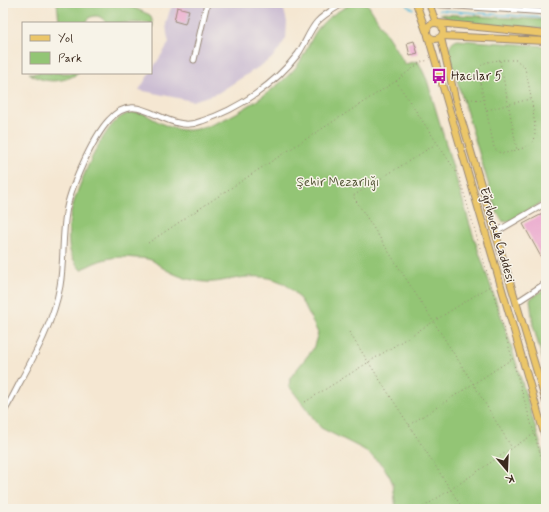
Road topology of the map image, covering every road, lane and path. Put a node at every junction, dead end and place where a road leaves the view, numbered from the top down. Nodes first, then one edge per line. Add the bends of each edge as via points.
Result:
1 (207, 3) edge
2 (332, 3) edge
3 (416, 3) edge
4 (342, 4) edge
5 (429, 4) edge
6 (546, 12) edge
7 (437, 23) junction
8 (427, 34) junction
9 (546, 34) edge
10 (441, 37) junction
11 (546, 41) edge
12 (434, 58) junction
13 (194, 60) dead end
14 (499, 60) junction
15 (396, 81) junction
16 (455, 98) junction
17 (531, 99) junction
18 (484, 100) junction
19 (508, 105) junction
20 (486, 110) junction
21 (437, 144) junction
22 (517, 150) junction
23 (546, 203) edge
24 (496, 232) junction
25 (148, 243) dead end
26 (546, 283) edge
27 (490, 285) junction
28 (517, 302) junction
29 (433, 321) junction
30 (349, 332) dead end
31 (512, 359) junction
32 (368, 362) junction
33 (474, 385) junction
34 (305, 402) dead end
35 (546, 402) edge
36 (3, 413) edge
37 (409, 426) junction
38 (534, 434) junction
39 (546, 440) edge
40 (512, 448) junction
41 (546, 474) edge
42 (451, 490) junction
43 (420, 509) edge
44 (463, 509) edge

1 - 13 street
2 - 4 street
3 - 8 main road, Eğribucak Caddesi
4 - 36 street via 316,23 299,53 285,69 251,97 230,110 195,124 179,123 150,111 132,108 118,112 110,118 71,191 66,211 60,286 53,310 43,336
5 - 6 street
5 - 7 main road
7 - 8 main road via 429,25
7 - 9 main road
7 - 10 main road via 443,29
8 - 10 main road via 434,40
8 - 12 main road, Eğribucak Caddesi
10 - 11 main road
10 - 16 main road, Eğribucak Caddesi
12 - 15 path via 421,62
12 - 39 main road, Eğribucak Caddesi
14 - 17 path via 516,60 522,64 526,70
14 - 18 path via 486,62 479,68
14 - 19 path
15 - 21 path
15 - 25 path
16 - 18 path
16 - 24 main road, Eğribucak Caddesi
17 - 19 path
17 - 22 path via 535,137 532,142
18 - 20 path
19 - 20 path
19 - 22 path
20 - 22 path via 495,150 504,154
21 - 27 path via 459,176
21 - 29 path via 353,196
23 - 24 street
24 - 28 main road, Eğribucak Caddesi
26 - 28 street
27 - 29 path
27 - 31 path
28 - 35 main road, Eğribucak Caddesi
29 - 32 path
29 - 33 path
30 - 32 path
31 - 33 path
31 - 38 path
32 - 34 path
32 - 37 path
33 - 37 path
33 - 40 path
37 - 42 path
38 - 40 path
38 - 41 path
40 - 42 path
42 - 43 path
42 - 44 path

